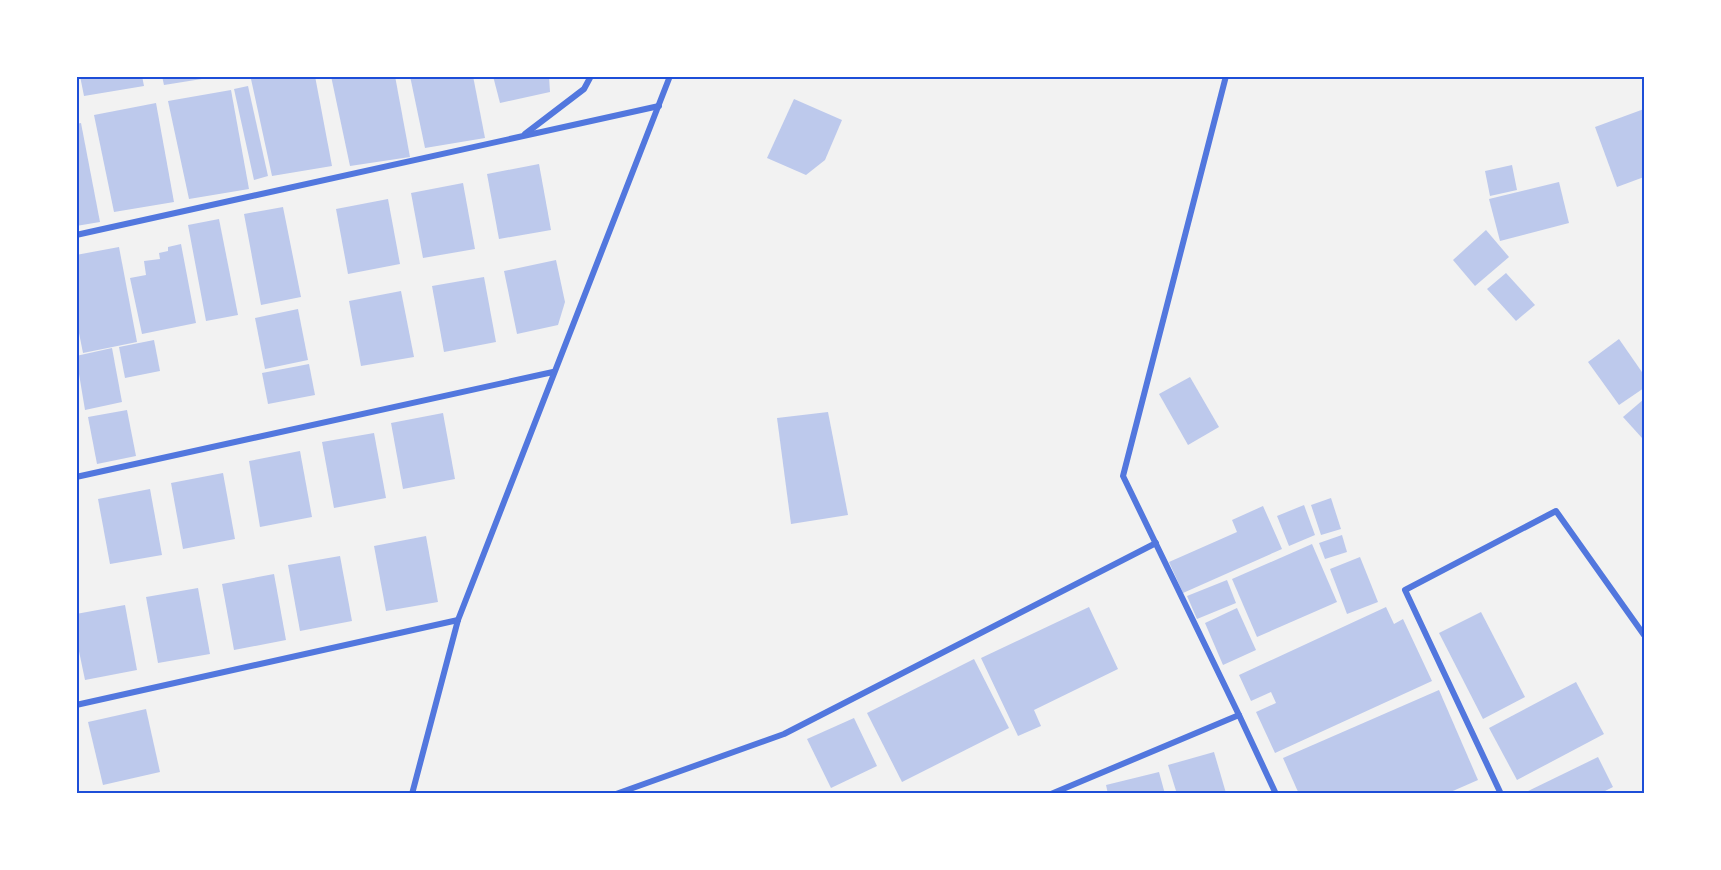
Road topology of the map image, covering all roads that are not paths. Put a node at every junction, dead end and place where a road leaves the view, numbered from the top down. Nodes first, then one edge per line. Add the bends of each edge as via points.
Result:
1 (591, 76) edge
2 (670, 76) edge
3 (1226, 76) edge
4 (659, 106) junction
5 (522, 136) junction
6 (76, 234) edge
7 (553, 372) junction
8 (76, 477) edge
9 (1156, 543) junction
10 (458, 620) junction
11 (1644, 635) edge
12 (76, 705) edge
13 (1239, 715) junction
14 (412, 794) edge
15 (616, 794) edge
16 (1051, 794) edge
17 (1276, 794) edge
18 (1501, 794) edge

1 - 5 street via 585,89
2 - 4 street
3 - 9 street via 1123,476
4 - 5 street
4 - 7 street
5 - 6 street
7 - 8 street
7 - 10 street
9 - 13 street
9 - 15 street via 784,734
10 - 12 street
10 - 14 street
11 - 18 street via 1556,511 1406,591
13 - 16 street
13 - 17 street

